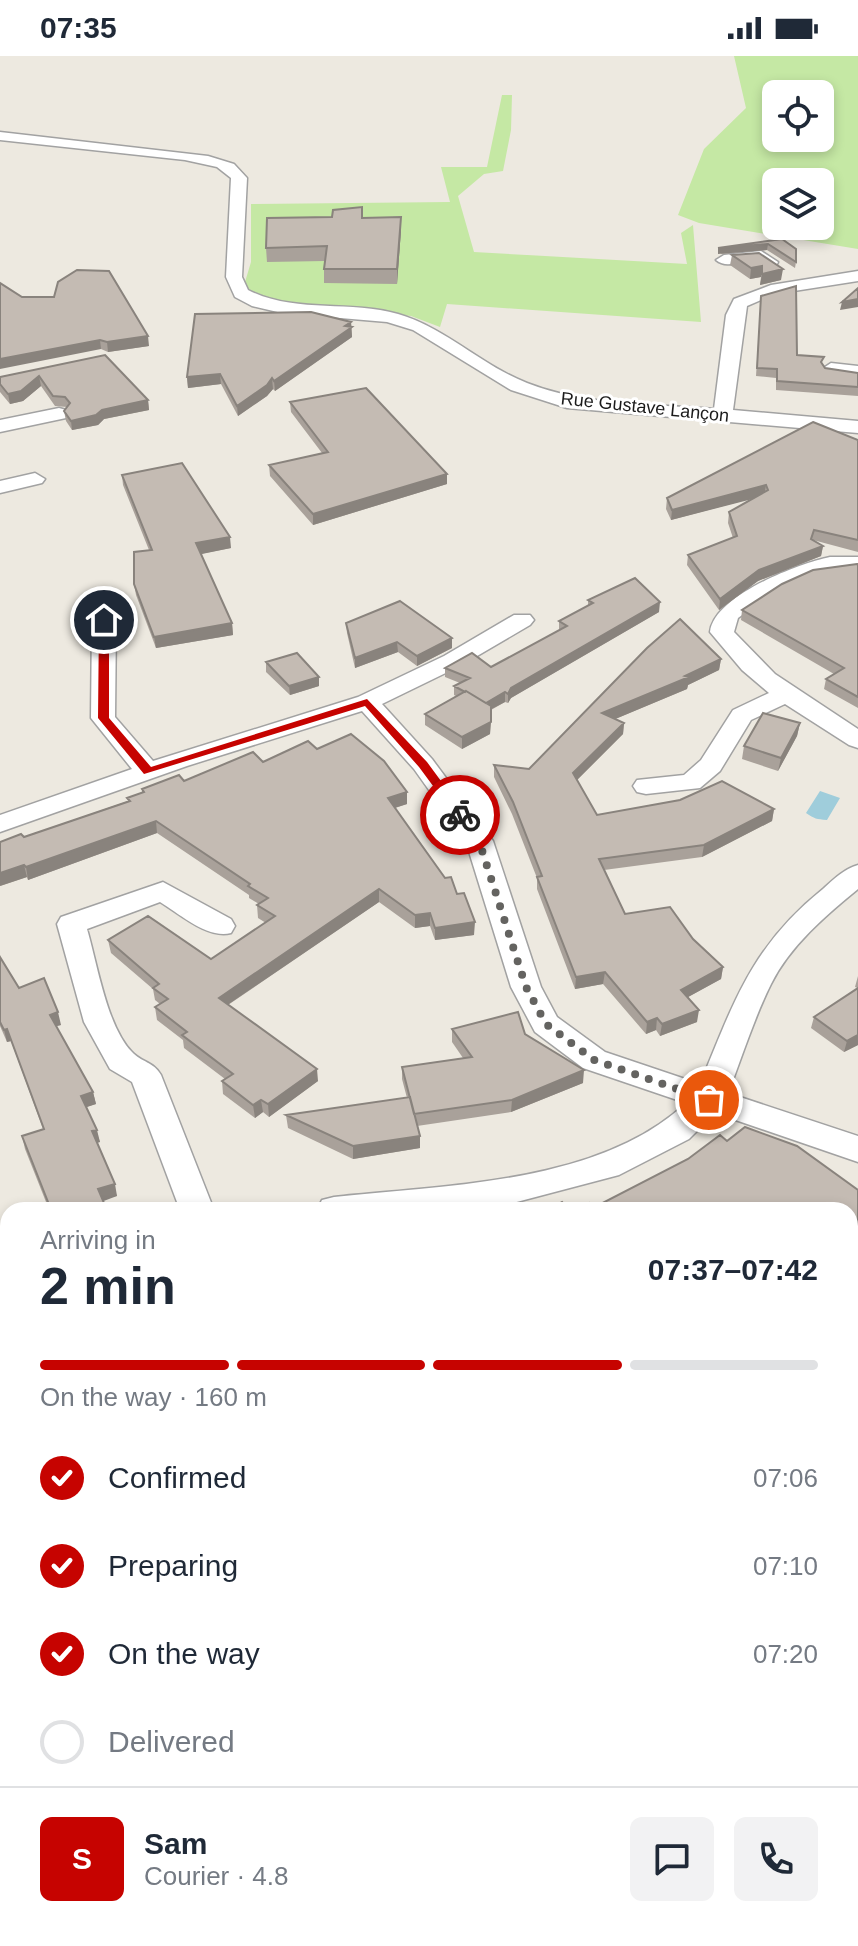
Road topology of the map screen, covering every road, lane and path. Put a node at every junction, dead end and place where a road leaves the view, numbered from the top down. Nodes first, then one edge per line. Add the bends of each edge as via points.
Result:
1 (0, 136) edge
2 (724, 260) edge
3 (858, 276) edge
4 (805, 285) junction
5 (831, 369) edge
6 (858, 372) edge
7 (59, 414) edge
8 (723, 416) junction
9 (0, 426) edge
10 (858, 427) edge
11 (35, 479) dead end
12 (0, 487) edge
13 (858, 564) edge
14 (104, 620) dead end
15 (522, 620) dead end
16 (786, 694) junction
17 (367, 702) junction
18 (858, 740) edge
19 (148, 772) junction
20 (646, 786) dead end
21 (0, 824) edge
22 (858, 874) edge
23 (221, 926) dead end
24 (709, 1100) junction
25 (858, 1149) edge
26 (194, 1202) edge
27 (408, 1202) edge

1 - 8 street, Rue Gustave Lançon via 185,156 233,169 239,178 234,277 241,293 258,302 389,317 419,326 518,386 567,402
2 - 4 street via 761,256
3 - 4 street
4 - 8 street via 771,290 740,303
5 - 6 street
7 - 9 street
8 - 10 street, Rue Gustave Lançon
11 - 12 street
13 - 16 street via 818,566 725,619 722,632 735,652
14 - 19 street via 103,718
15 - 17 street
16 - 18 street
16 - 20 street via 742,715 711,765 691,782
17 - 19 street
17 - 24 street via 423,764 479,841 526,987 546,1024 594,1060
19 - 21 street
22 - 24 street via 777,951 757,982
23 - 26 street via 163,891 71,924 99,1022 121,1061 145,1075
24 - 25 street
24 - 27 street via 678,1130 607,1166 509,1191

